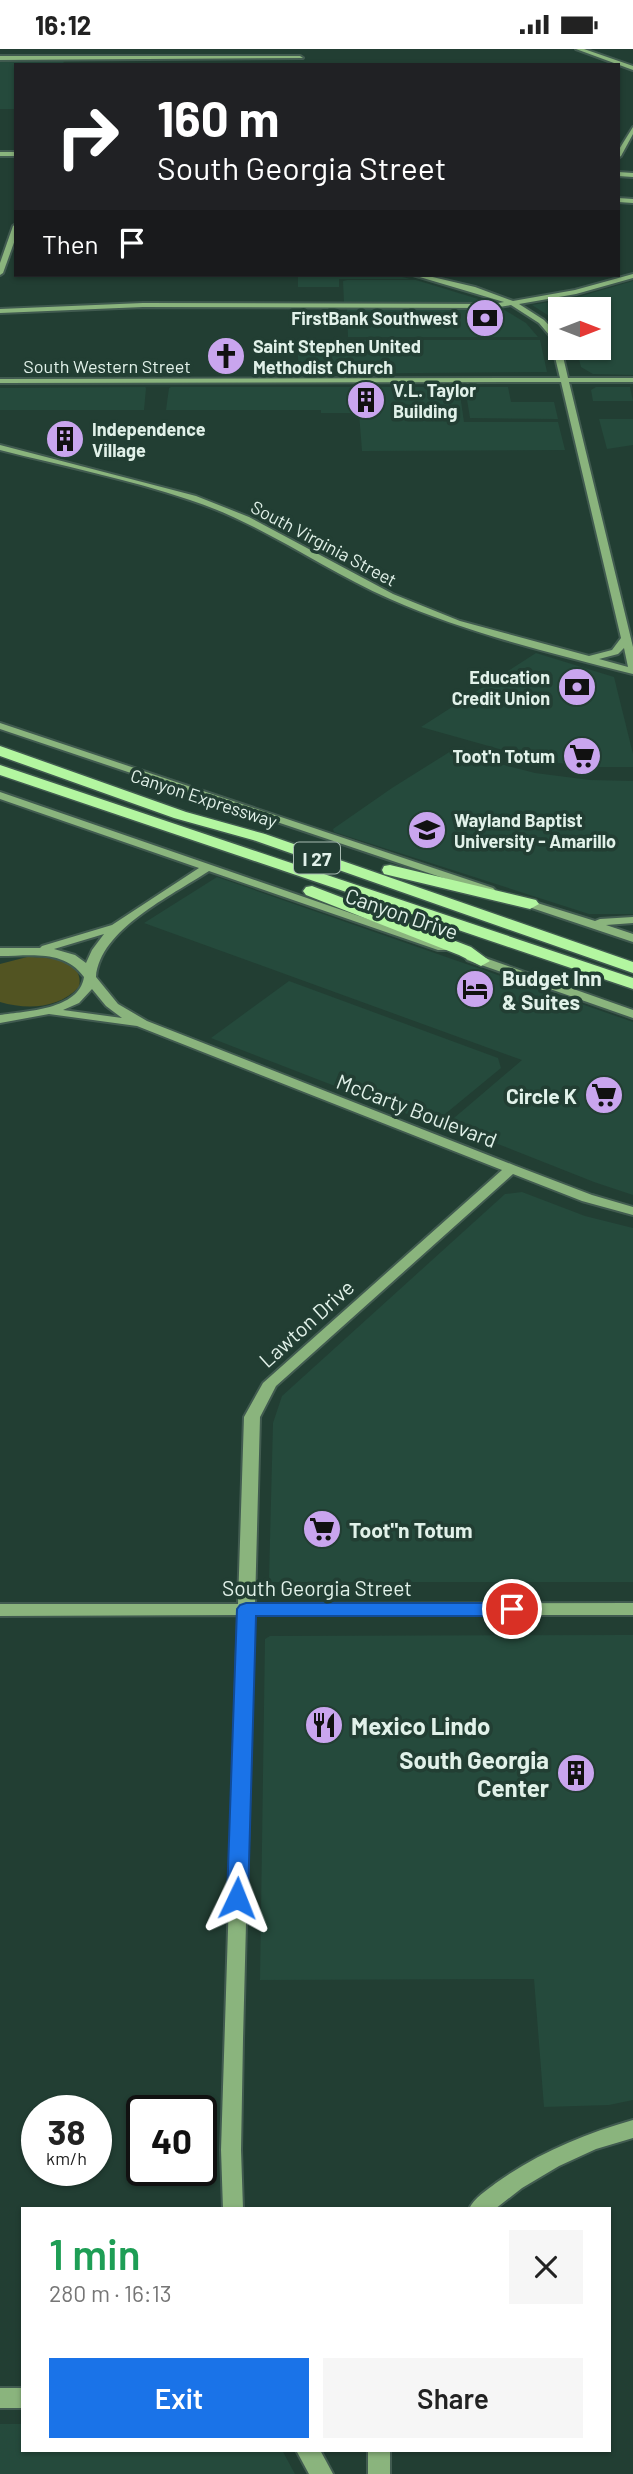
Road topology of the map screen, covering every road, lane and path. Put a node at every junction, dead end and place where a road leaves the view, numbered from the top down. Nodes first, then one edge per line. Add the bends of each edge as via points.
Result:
1 (579, 49) edge
2 (300, 50) edge
3 (0, 58) edge
4 (300, 61) edge
5 (71, 62) edge
6 (617, 63) edge
7 (633, 129) edge
8 (620, 152) edge
9 (14, 232) edge
10 (0, 273) edge
11 (633, 276) edge
12 (425, 277) edge
13 (513, 304) junction
14 (0, 311) edge
15 (568, 365) junction
16 (567, 380) junction
17 (618, 380) junction
18 (633, 380) edge
19 (0, 381) edge
20 (517, 381) junction
21 (570, 395) junction
22 (0, 447) edge
23 (626, 638) junction
24 (580, 657) junction
25 (633, 669) edge
26 (0, 726) edge
27 (0, 751) edge
28 (0, 770) edge
29 (0, 795) edge
30 (120, 811) junction
31 (259, 837) junction
32 (207, 867) junction
33 (530, 904) junction
34 (633, 920) edge
35 (585, 922) junction
36 (116, 927) junction
37 (633, 938) edge
38 (0, 952) edge
39 (24, 952) junction
40 (0, 958) edge
41 (481, 961) junction
42 (629, 975) edge
43 (90, 979) junction
44 (0, 1009) edge
45 (38, 1012) junction
46 (633, 1014) edge
47 (0, 1019) edge
48 (143, 1024) junction
49 (512, 1170) junction
50 (633, 1211) edge
51 (0, 1609) edge
52 (246, 1609) junction
53 (633, 1609) edge
54 (633, 2129) edge
55 (233, 2207) edge
56 (482, 2207) edge
57 (0, 2398) edge
58 (21, 2398) edge
59 (308, 2452) edge
60 (379, 2452) edge
61 (322, 2474) edge
62 (380, 2474) edge

1 - 6 main road
2 - 4 main road
3 - 5 main road
4 - 5 main road
7 - 8 main road
9 - 10 main road
11 - 13 main road
12 - 13 main road
13 - 14 main road via 156,305
13 - 15 main road via 549,329
15 - 16 main road
15 - 17 main road via 586,375
15 - 20 main road via 550,375
16 - 17 main road, South Western Street
16 - 20 main road, South Western Street
16 - 21 main road
17 - 18 main road, South Western Street
17 - 21 main road via 590,384
19 - 20 main road, South Western Street
20 - 21 main road via 550,385
21 - 23 main road
22 - 24 main road, South Virginia Street via 192,498 267,529 421,609
23 - 24 main road via 615,652
23 - 25 main road
24 - 25 main road, South Virginia Street
26 - 33 main road
27 - 31 highway, Canyon Expressway / I 27 via 180,815
28 - 30 highway, Canyon Expressway / I 27
29 - 32 main road, Canyon Drive
30 - 41 highway
30 - 42 highway, Canyon Expressway / I 27
31 - 33 highway
31 - 42 highway, Canyon Expressway / I 27
32 - 36 main road
32 - 41 main road, Canyon Drive
33 - 35 main road
34 - 35 main road
35 - 37 main road
36 - 39 main road
36 - 43 main road via 91,963
38 - 39 main road
39 - 40 main road
39 - 43 main road via 72,958
41 - 46 main road, Canyon Drive
43 - 45 main road via 88,989 76,1000
43 - 48 main road via 111,1004
44 - 45 main road
45 - 47 main road
45 - 48 main road
48 - 49 main road, McCarty Boulevard
49 - 50 main road, McCarty Boulevard
49 - 52 main road, Lawton Drive via 270,1383 258,1401 250,1427
51 - 52 main road, South Georgia Street
52 - 53 main road, South Georgia Street
52 - 55 main road, Lawton Drive
54 - 56 main road via 579,2145 524,2173
57 - 58 main road
59 - 61 main road
60 - 62 main road

